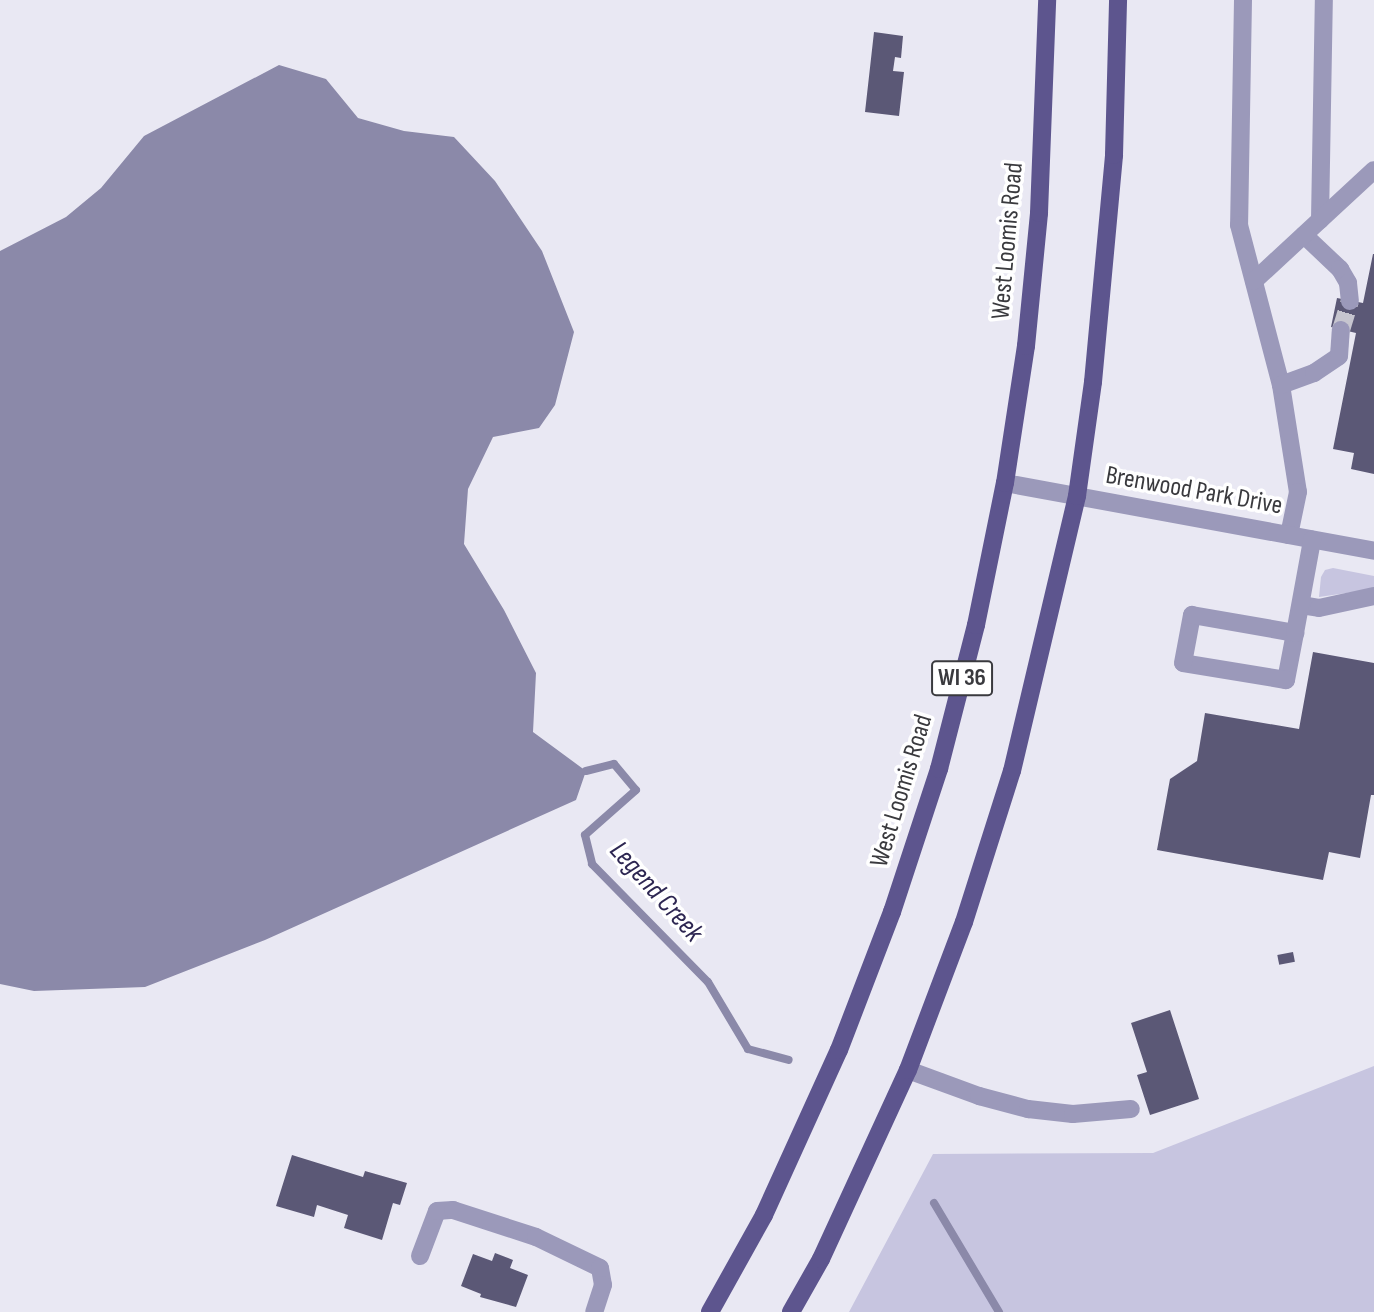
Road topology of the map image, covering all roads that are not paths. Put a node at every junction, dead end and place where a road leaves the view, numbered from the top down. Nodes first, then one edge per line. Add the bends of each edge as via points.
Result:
1 (1047, 0) edge
2 (1118, 0) edge
3 (1243, 0) edge
4 (1324, 0) edge
5 (1374, 170) edge
6 (1320, 220) junction
7 (1304, 235) junction
8 (1254, 281) junction
9 (1350, 301) tunnel mouth
10 (1341, 330) tunnel mouth
11 (1281, 385) junction
12 (1005, 483) junction
13 (1077, 496) junction
14 (1289, 535) junction
15 (1312, 540) junction
16 (1374, 551) edge
17 (1374, 596) edge
18 (1301, 605) junction
19 (1296, 633) junction
20 (908, 1070) junction
21 (1132, 1109) dead end
22 (420, 1256) dead end
23 (594, 1312) edge
24 (710, 1312) edge
25 (791, 1312) edge

1 - 12 main road, West Loomis Road / WI 36 via 1039,213 1026,346
2 - 13 main road, WI 36 via 1110,205
3 - 8 street via 1238,225
4 - 6 street
5 - 6 street
6 - 7 street
7 - 8 street
7 - 9 street via 1340,269 1349,283
8 - 11 street
10 - 11 street via 1339,356 1314,373
11 - 14 street via 1298,492
12 - 13 street, Brenwood Park Drive
12 - 24 main road, West Loomis Road / WI 36 via 976,625 939,769 892,912 839,1050 764,1215
13 - 14 street, Brenwood Park Drive
13 - 20 main road, WI 36 via 1012,771 964,922
14 - 15 street, Brenwood Park Drive
15 - 16 street, Brenwood Park Drive
15 - 18 street
17 - 18 street via 1319,608
18 - 19 street
19 - 19 street via 1192,615 1182,663 1286,680
20 - 21 street via 1028,1109 1073,1114
20 - 25 main road, WI 36 via 821,1259
22 - 23 street via 437,1211 453,1209 536,1237 600,1268 603,1286

